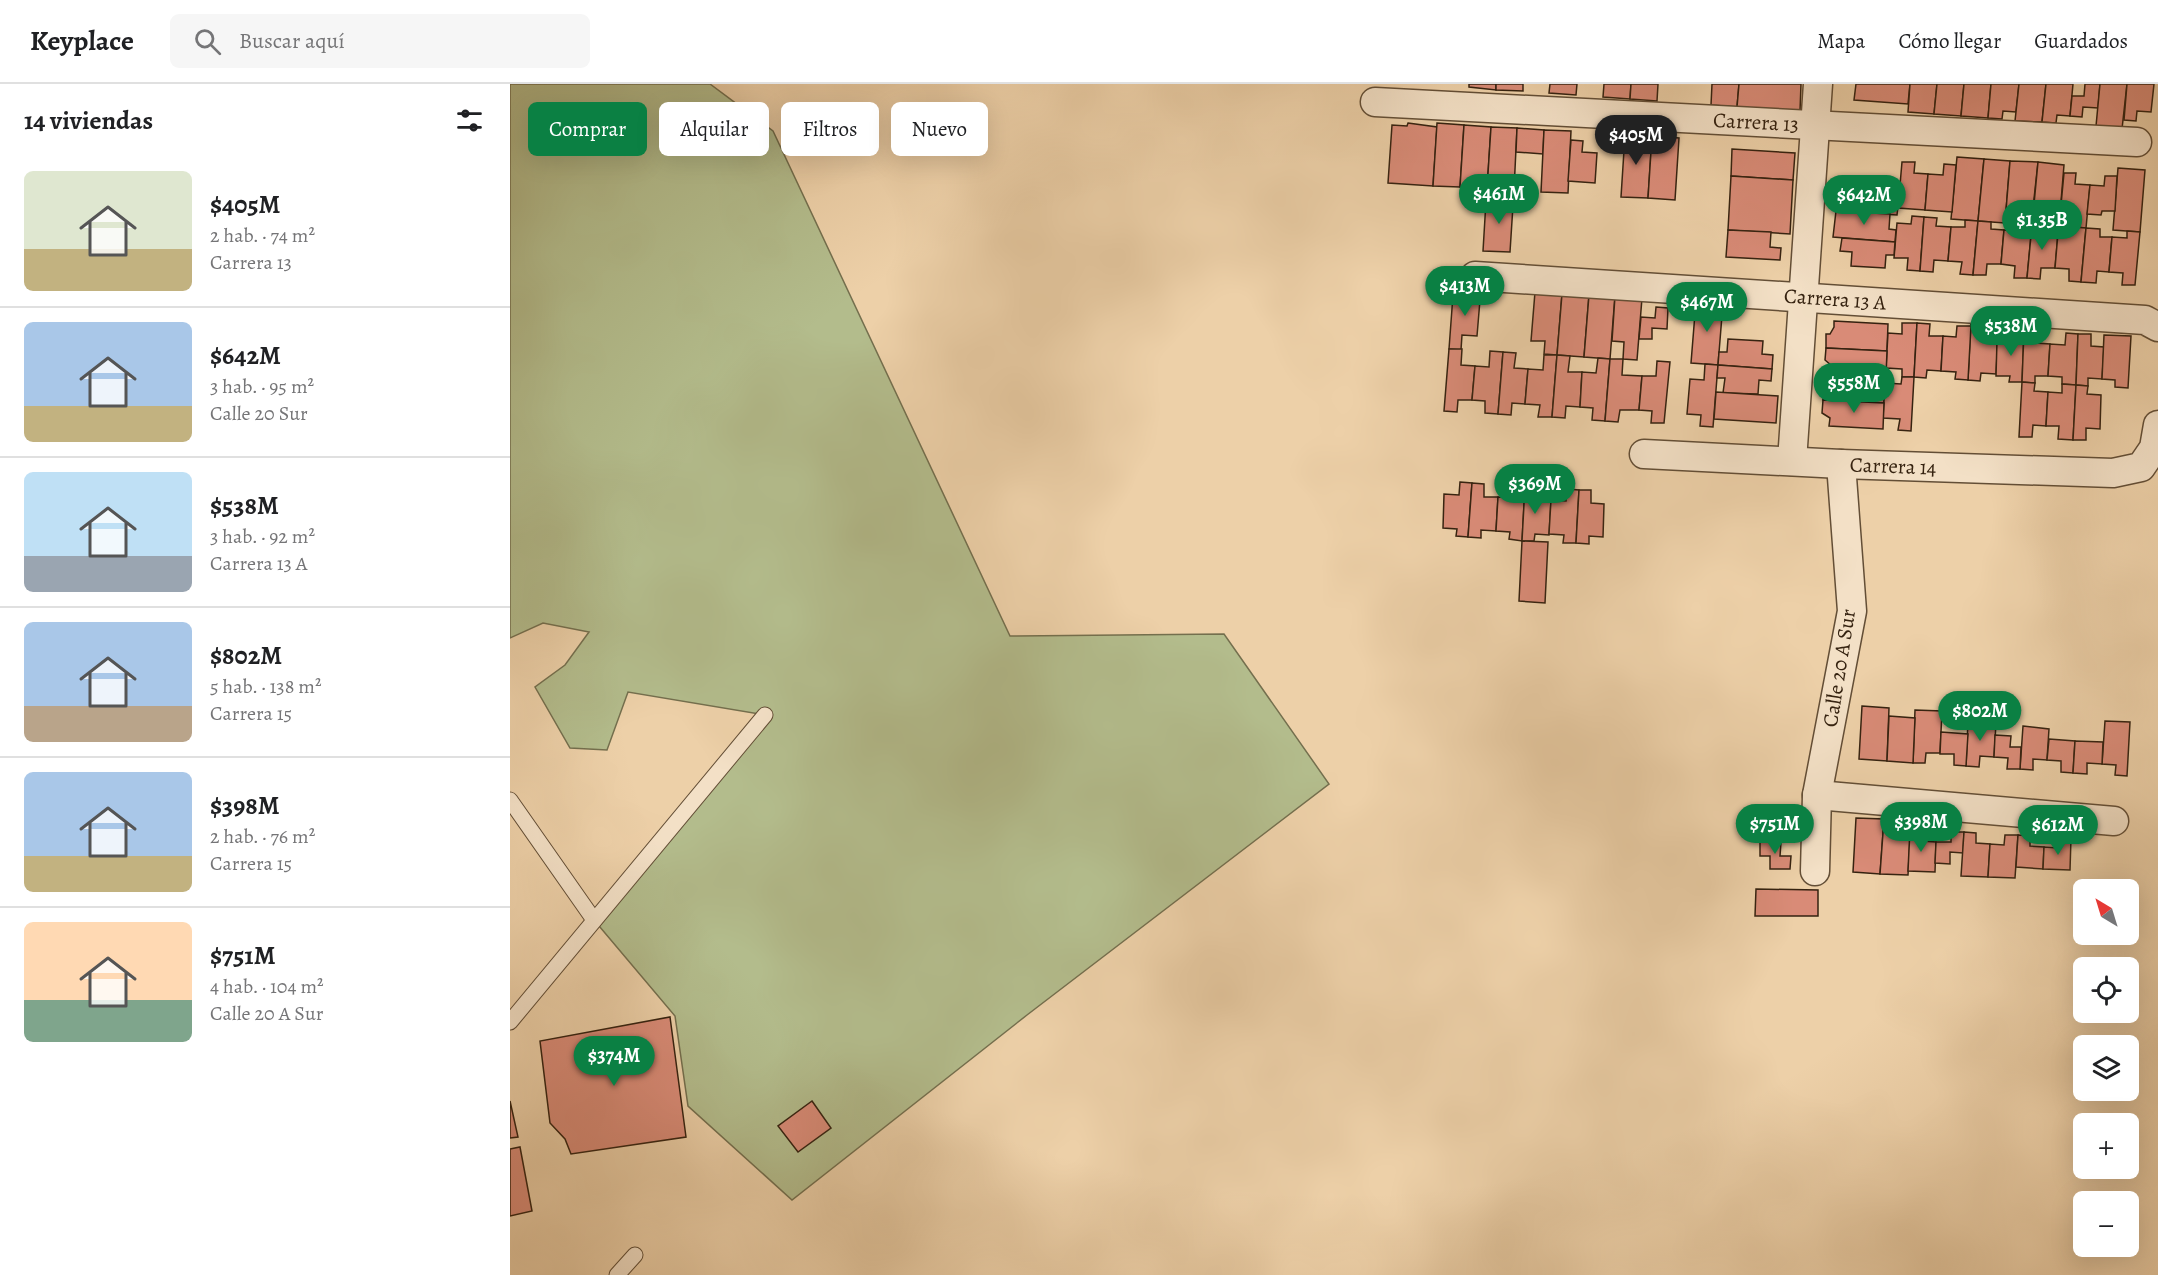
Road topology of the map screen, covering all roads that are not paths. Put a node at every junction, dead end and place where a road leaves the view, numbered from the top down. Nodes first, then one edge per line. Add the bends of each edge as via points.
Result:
1 (1818, 84) edge
2 (1375, 102) dead end
3 (1815, 125) junction
4 (2136, 142) dead end
5 (1475, 276) dead end
6 (1804, 297) junction
7 (2158, 327) edge
8 (2158, 425) edge
9 (1644, 454) dead end
10 (1792, 461) junction
11 (1841, 464) junction
12 (765, 715) dead end
13 (1817, 795) junction
14 (510, 800) edge
15 (2114, 821) dead end
16 (1815, 871) dead end
17 (594, 920) junction
18 (510, 1022) edge
19 (636, 1255) dead end
20 (617, 1275) edge

1 - 3 street
2 - 3 street, Carrera 13
3 - 4 street, Carrera 13
3 - 6 street
5 - 6 street, Carrera 13 A
6 - 7 street, Carrera 13 A via 2145,320
6 - 10 street
8 - 11 street, Carrera 14 via 2154,448 2141,467 2113,472
9 - 10 street, Carrera 14
10 - 11 street, Carrera 14
11 - 13 street, Calle 20 A Sur via 1852,611
12 - 17 lane
13 - 15 street
13 - 16 street, Calle 20 A Sur
14 - 17 lane
17 - 18 lane
19 - 20 lane

